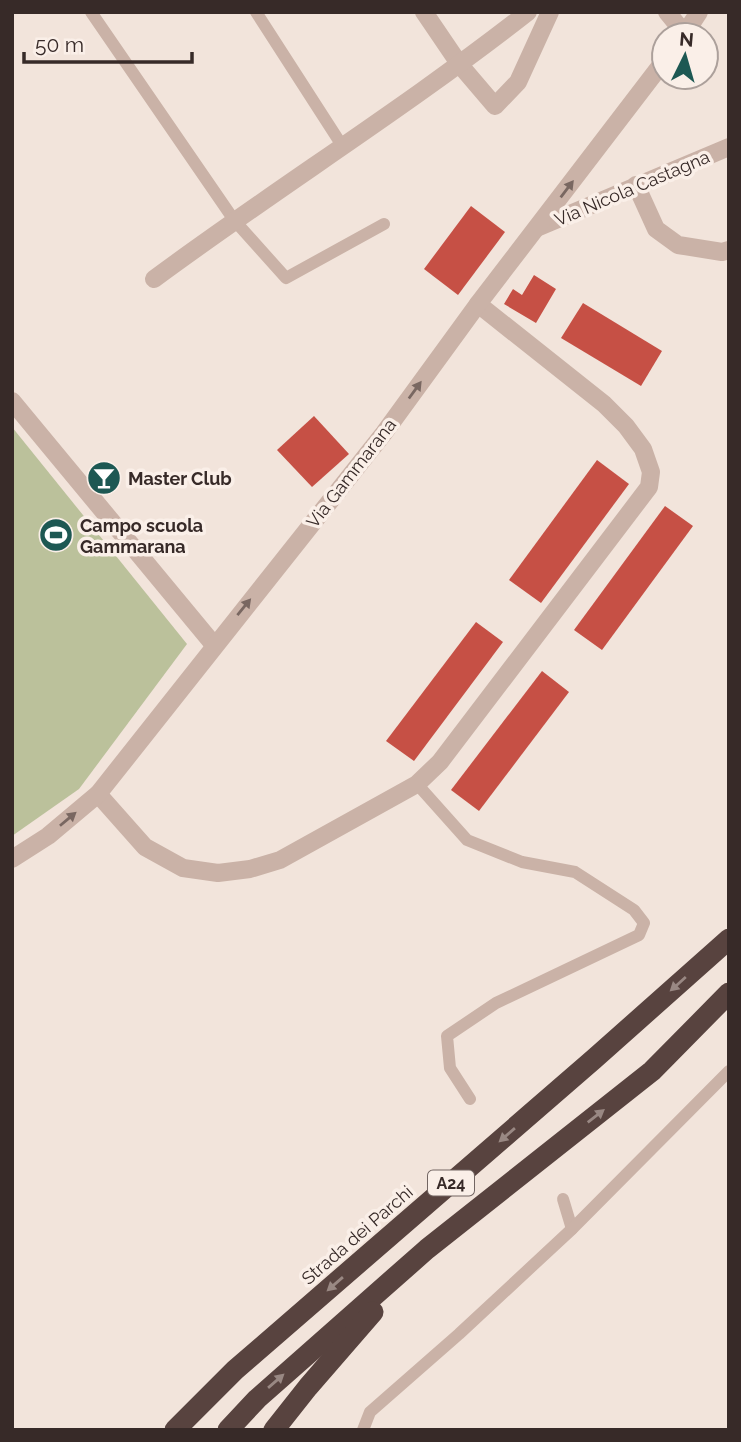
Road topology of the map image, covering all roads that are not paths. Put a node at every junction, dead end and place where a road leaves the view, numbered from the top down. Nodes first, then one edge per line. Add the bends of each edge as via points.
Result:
1 (91, 12) edge
2 (256, 12) edge
3 (424, 12) edge
4 (528, 12) edge
5 (550, 12) edge
6 (460, 65) junction
7 (650, 79) edge
8 (343, 147) junction
9 (729, 147) edge
10 (636, 185) junction
11 (234, 220) junction
12 (384, 224) dead end
13 (536, 229) junction
14 (729, 250) edge
15 (154, 279) dead end
16 (478, 304) junction
17 (12, 401) edge
18 (214, 645) junction
19 (417, 784) junction
20 (97, 794) junction
21 (12, 859) edge
22 (729, 939) edge
23 (729, 993) edge
24 (729, 1072) edge
25 (470, 1099) dead end
26 (563, 1199) dead end
27 (572, 1229) junction
28 (427, 1250) junction
29 (175, 1430) edge
30 (228, 1430) edge
31 (274, 1430) edge
32 (363, 1430) edge

1 - 11 lane
2 - 8 lane
3 - 6 street
4 - 6 street
5 - 6 street via 518,82 495,107
6 - 8 street
13 -> 7 street, Via Gammarana
8 - 11 street
9 - 10 street, Via Nicola Castagna
10 - 13 street, Via Nicola Castagna
10 - 14 street via 656,229 678,245
11 - 12 lane via 286,278
11 - 15 street
13 - 16 street, Via Gammarana
18 -> 16 street, Via Gammarana via 384,433
16 - 19 street via 626,426 643,449 651,471 649,487 440,762
17 - 18 street
18 - 20 street, Via Gammarana
19 - 20 street via 280,860 218,873 183,868 145,847
19 - 25 lane via 467,840 522,862 575,872 634,911 644,923 639,935 496,1003 447,1036 450,1068
21 -> 20 street, Via Gammarana via 48,836
22 -> 29 highway, Strada dei Parchi / A24 via 235,1370
28 -> 23 highway, A24 via 652,1071
24 - 27 lane
26 - 27 lane
27 - 32 lane via 370,1412
30 -> 28 highway, A24 via 257,1399
28 - 31 highway

